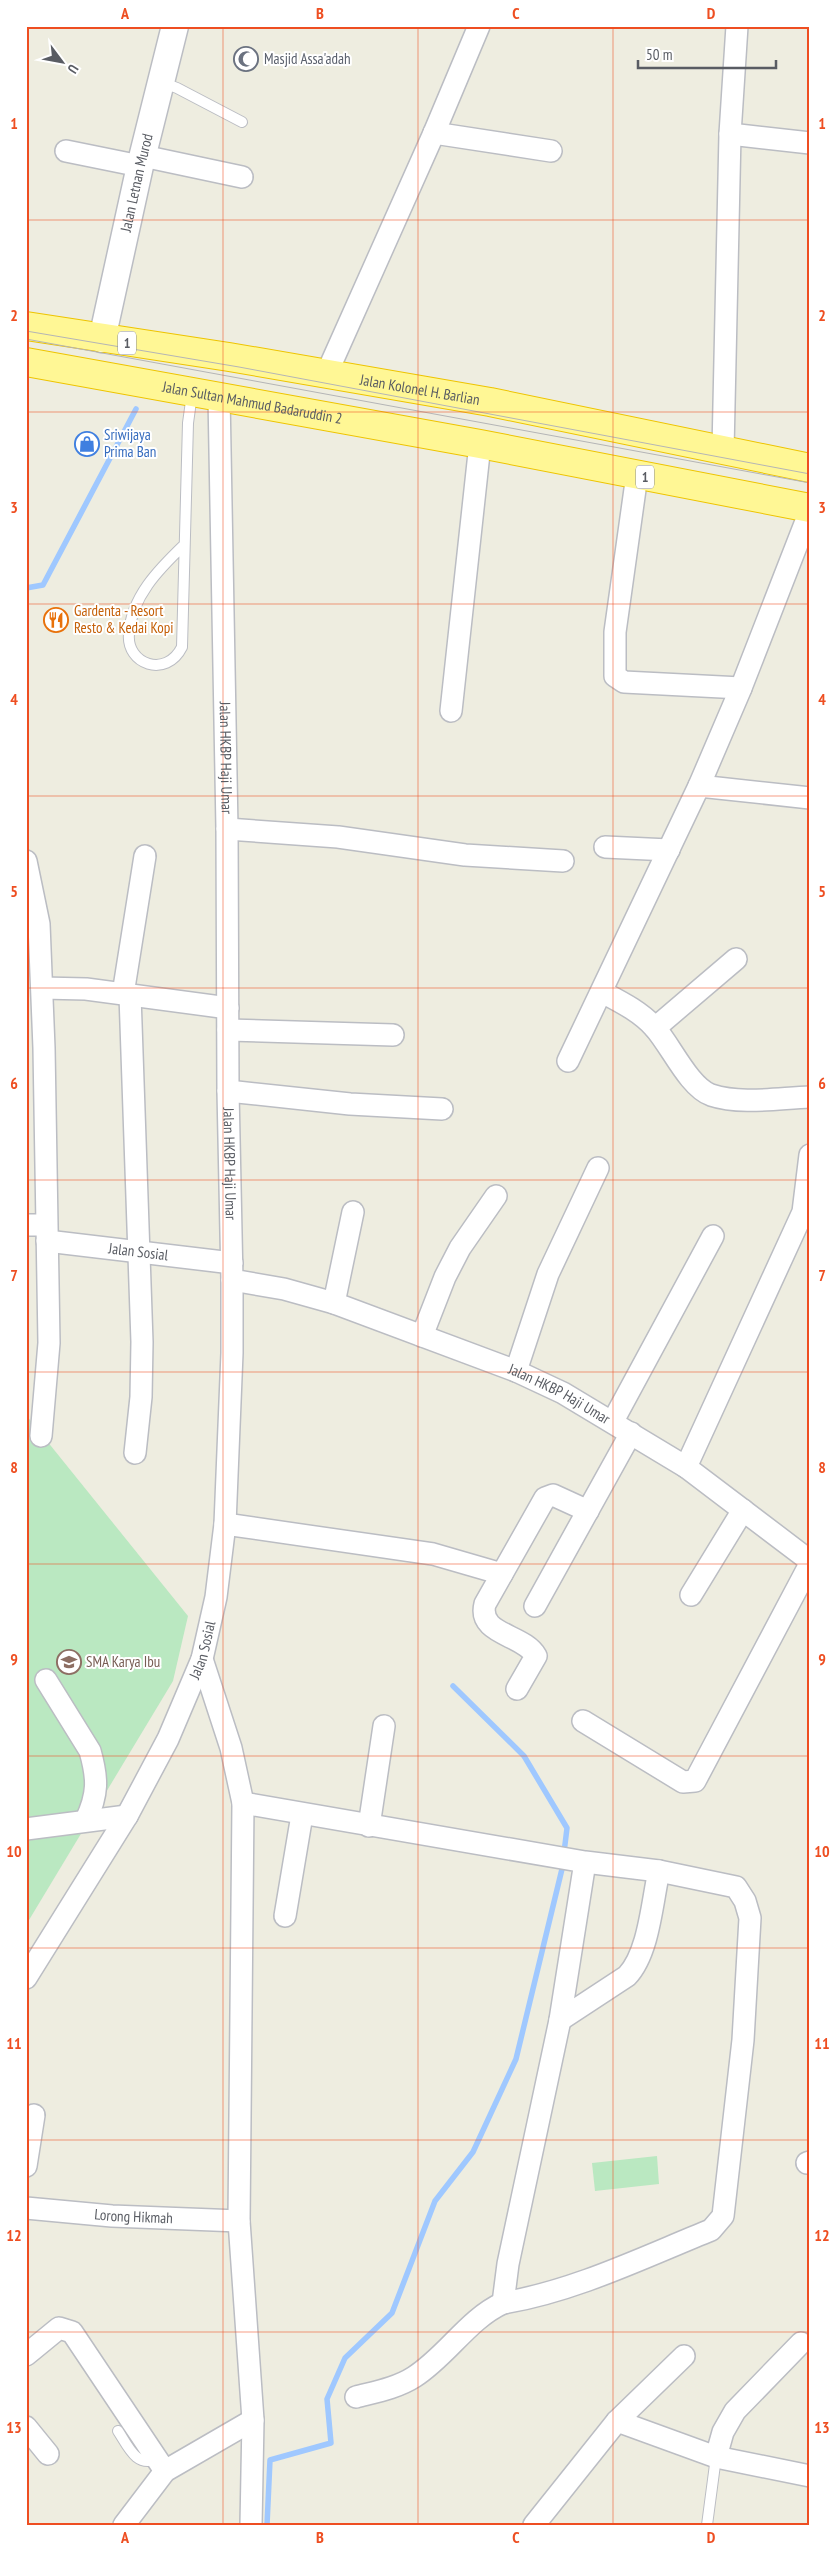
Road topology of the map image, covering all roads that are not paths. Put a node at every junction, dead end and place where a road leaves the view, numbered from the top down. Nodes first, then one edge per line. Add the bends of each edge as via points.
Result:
1 (175, 26) edge
2 (479, 26) edge
3 (737, 26) edge
4 (160, 82) junction
5 (242, 122) dead end
6 (434, 133) junction
7 (730, 134) junction
8 (810, 143) edge
9 (66, 151) dead end
10 (551, 151) dead end
11 (142, 161) junction
12 (242, 177) dead end
13 (26, 326) edge
14 (102, 339) junction
15 (26, 362) edge
16 (326, 374) junction
17 (192, 392) junction
18 (219, 396) junction
19 (480, 444) junction
20 (723, 450) junction
21 (810, 468) edge
22 (637, 475) junction
23 (810, 510) edge
24 (184, 545) junction
25 (741, 688) junction
26 (451, 711) dead end
27 (699, 786) junction
28 (810, 798) edge
29 (227, 829) junction
30 (605, 847) dead end
31 (669, 850) junction
32 (145, 856) dead end
33 (26, 861) edge
34 (562, 862) dead end
35 (736, 959) dead end
36 (42, 988) junction
37 (602, 992) junction
38 (126, 994) junction
39 (228, 1008) junction
40 (655, 1028) junction
41 (228, 1030) junction
42 (393, 1035) dead end
43 (35, 1049) edge
44 (568, 1061) dead end
45 (228, 1091) junction
46 (810, 1097) edge
47 (442, 1109) dead end
48 (810, 1155) edge
49 (598, 1168) dead end
50 (496, 1196) dead end
51 (353, 1212) dead end
52 (40, 1230) edge
53 (713, 1236) dead end
54 (140, 1254) junction
55 (232, 1271) junction
56 (334, 1303) junction
57 (422, 1336) junction
58 (516, 1371) junction
59 (612, 1421) junction
60 (631, 1433) junction
61 (41, 1436) dead end
62 (134, 1453) dead end
63 (686, 1466) junction
64 (742, 1510) junction
65 (588, 1511) junction
66 (225, 1524) junction
67 (810, 1563) edge
68 (502, 1574) junction
69 (691, 1595) dead end
70 (535, 1606) dead end
71 (202, 1658) junction
72 (46, 1680) dead end
73 (517, 1689) dead end
74 (583, 1721) dead end
75 (384, 1726) dead end
76 (243, 1803) junction
77 (302, 1815) junction
78 (127, 1816) junction
79 (86, 1820) junction
80 (369, 1826) junction
81 (26, 1829) edge
82 (585, 1862) junction
83 (659, 1871) junction
84 (285, 1916) dead end
85 (26, 1977) edge
86 (560, 2020) junction
87 (34, 2115) dead end
88 (26, 2166) edge
89 (26, 2208) edge
90 (239, 2221) junction
91 (503, 2303) junction
92 (801, 2343) dead end
93 (26, 2355) edge
94 (684, 2356) dead end
95 (356, 2397) dead end
96 (253, 2420) junction
97 (617, 2421) junction
98 (26, 2427) edge
99 (118, 2431) dead end
100 (48, 2454) dead end
101 (716, 2457) junction
102 (161, 2465) junction
103 (810, 2476) edge
104 (124, 2525) edge
105 (250, 2525) edge
106 (534, 2525) edge
107 (707, 2525) edge

1 - 4 street, Jalan Letnan Murod
2 - 6 street
3 - 7 street
4 - 5 lane
4 - 11 street, Jalan Letnan Murod
6 - 10 street
6 - 16 street
7 - 8 street
7 - 20 street
9 - 11 street
11 - 12 street
11 - 14 street, Jalan Letnan Murod
13 - 14 highway, Jalan Kolonel H. Barlian / 1
14 - 16 highway, Jalan Kolonel H. Barlian / 1
15 - 17 highway, Jalan Sultan Mahmud Badaruddin 2 / 1
16 - 20 highway, Jalan Kolonel H. Barlian / 1 via 490,402
17 - 18 highway, Jalan Sultan Mahmud Badaruddin 2 / 1
17 - 24 lane
18 - 19 highway, Jalan Sultan Mahmud Badaruddin 2 / 1
18 - 29 street, Jalan HKBP Haji Umar
19 - 22 highway, 1
19 - 26 street
20 - 21 highway, Jalan Kolonel H. Barlian / 1
22 - 23 highway, 1
22 - 25 street via 615,632 615,676 624,682
23 - 25 street
24 - 24 lane via 182,647 170,662 152,665 130,647 128,635 132,617 157,570
25 - 27 street
27 - 28 street
27 - 31 street
29 - 34 street via 338,837 516,860
29 - 39 street, Jalan HKBP Haji Umar
30 - 31 street
31 - 37 street
32 - 38 street
33 - 36 street via 38,924
35 - 40 street
36 - 38 street
36 - 43 street
37 - 40 street via 641,1015
37 - 44 street
38 - 39 street
38 - 54 street
39 - 41 street, Jalan HKBP Haji Umar
40 - 46 street via 692,1079 706,1092 736,1099
41 - 42 street
41 - 45 street, Jalan HKBP Haji Umar
43 - 52 street
45 - 47 street via 350,1104
45 - 55 street, Jalan HKBP Haji Umar
48 - 63 street via 803,1212
49 - 58 street via 548,1274
50 - 57 street via 460,1248
51 - 56 street
52 - 54 street, Jalan Sosial
52 - 61 street via 49,1342
53 - 59 street
54 - 55 street, Jalan Sosial
54 - 62 street via 141,1398
55 - 56 street, Jalan HKBP Haji Umar
55 - 66 street, Jalan Sosial
56 - 57 street, Jalan HKBP Haji Umar
57 - 58 street, Jalan HKBP Haji Umar
58 - 59 street, Jalan HKBP Haji Umar
59 - 60 street, Jalan HKBP Haji Umar
60 - 63 street, Jalan HKBP Haji Umar
60 - 65 street
63 - 64 street, Jalan HKBP Haji Umar
64 - 67 street, Jalan HKBP Haji Umar
64 - 69 street
65 - 68 street via 555,1496 547,1496
65 - 70 street
66 - 68 street via 433,1554
66 - 71 street, Jalan Sosial via 216,1598
67 - 74 street via 695,1781 683,1782
68 - 73 street via 485,1604 483,1615 488,1623 535,1654 535,1660
71 - 76 street via 231,1748
71 - 78 street, Jalan Sosial via 168,1740
72 - 79 street via 91,1757 97,1788
75 - 80 street
76 - 77 street
76 - 90 street
77 - 80 street
77 - 84 street
78 - 79 street
78 - 85 street, Jalan Sosial
79 - 81 street
80 - 82 street
82 - 83 street
82 - 86 street
83 - 86 street via 645,1937 633,1969
83 - 91 street via 736,1887 750,1918 743,2040 723,2216 712,2230 560,2289
86 - 91 street via 508,2264
87 - 88 street
89 - 90 street, Lorong Hikmah via 112,2216
90 - 96 street
91 - 95 street via 483,2315 415,2377
92 - 101 street via 735,2411 723,2432
93 - 102 street via 59,2328 72,2332
94 - 97 street
96 - 102 street
96 - 105 street
97 - 101 street
97 - 106 street
98 - 100 street
99 - 102 lane via 137,2459
101 - 103 street
101 - 107 lane
102 - 104 street

